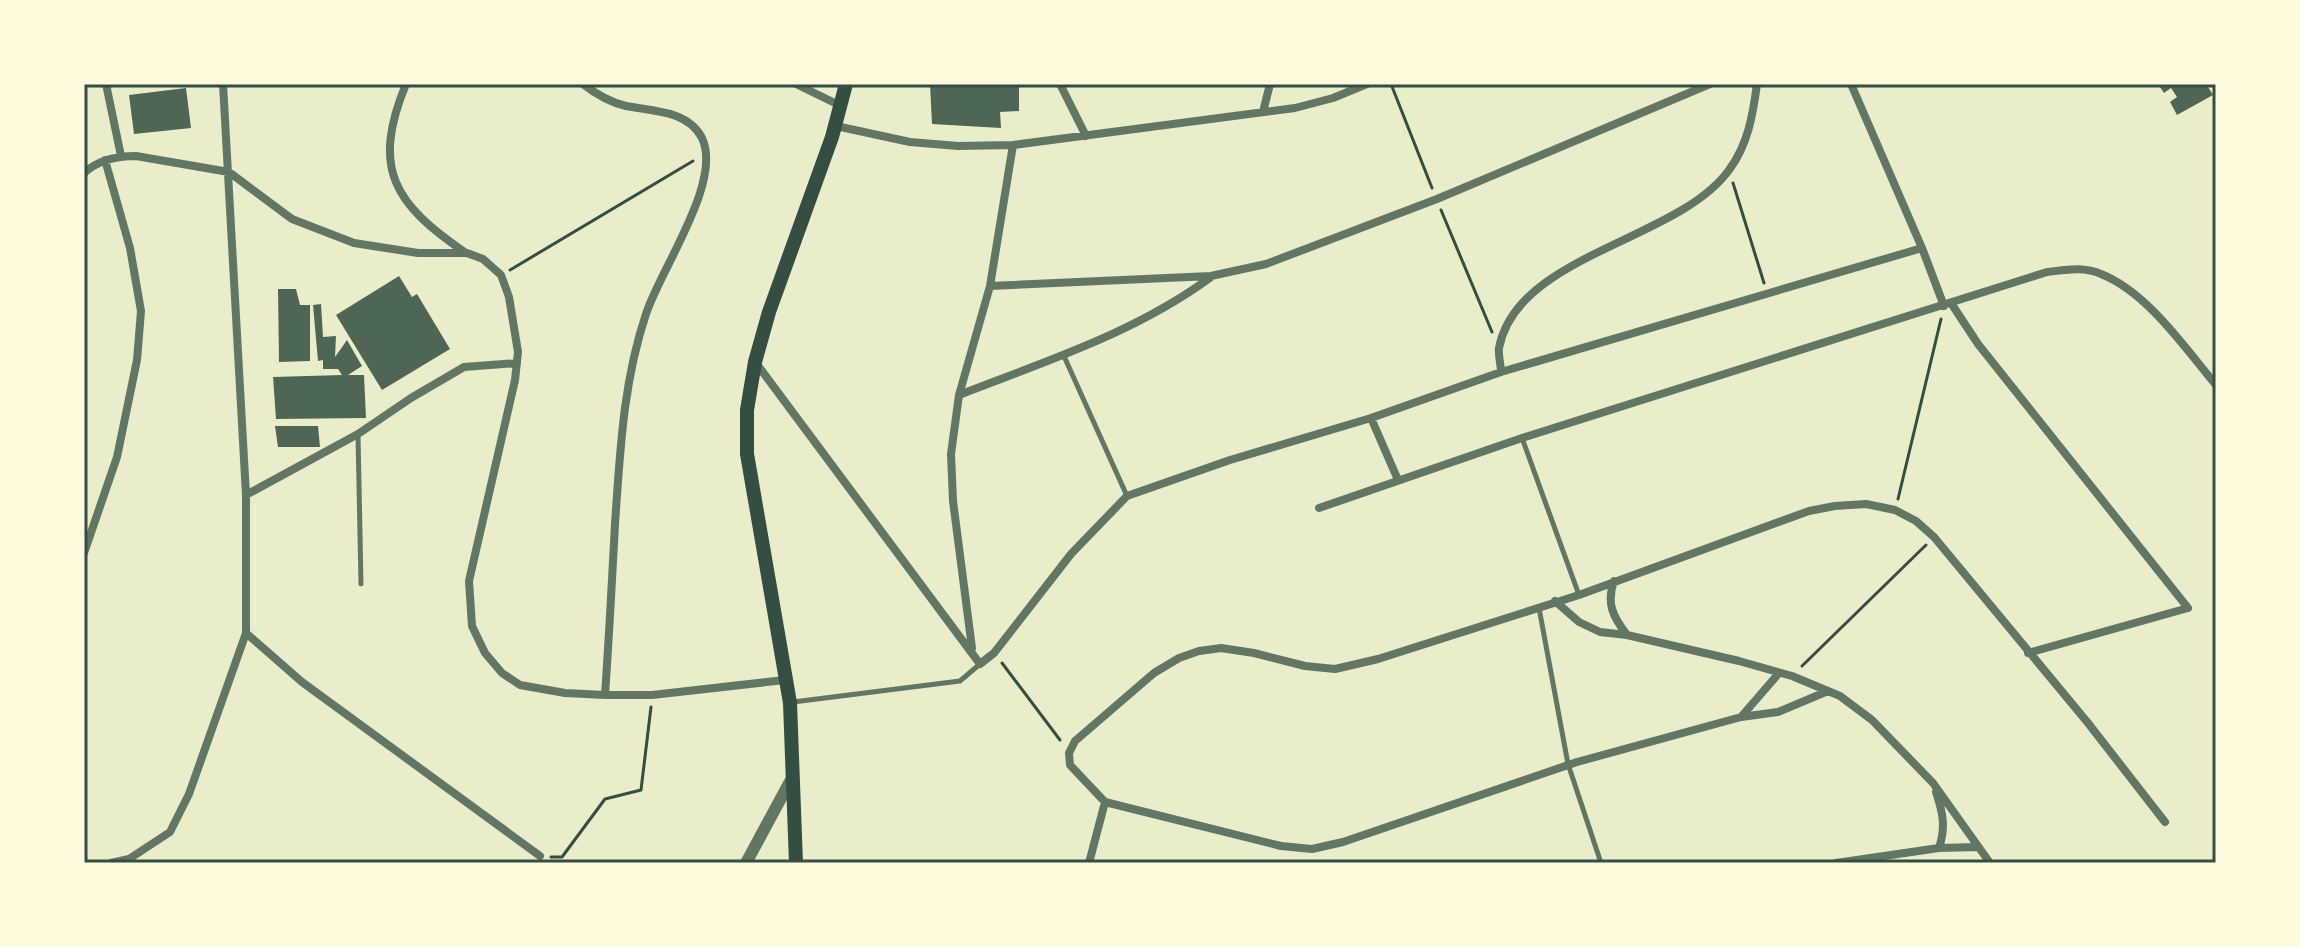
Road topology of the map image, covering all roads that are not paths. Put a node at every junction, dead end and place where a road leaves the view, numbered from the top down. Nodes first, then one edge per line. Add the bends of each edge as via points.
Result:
1 (106, 84) edge
2 (223, 84) edge
3 (406, 84) edge
4 (583, 84) edge
5 (796, 84) edge
6 (860, 84) edge
7 (1060, 84) edge
8 (1270, 84) edge
9 (1367, 84) edge
10 (1710, 84) edge
11 (1757, 84) edge
12 (1851, 84) edge
13 (845, 86) edge
14 (842, 107) junction
15 (1263, 112) junction
16 (836, 126) junction
17 (1086, 136) junction
18 (1013, 145) junction
19 (121, 156) junction
20 (105, 160) junction
21 (229, 172) junction
22 (84, 173) edge
23 (1922, 248) junction
24 (467, 253) junction
25 (1211, 276) junction
26 (990, 286) junction
27 (1947, 304) junction
28 (1063, 354) junction
29 (755, 362) junction
30 (517, 363) junction
31 (1501, 372) junction
32 (2216, 385) edge
33 (959, 395) junction
34 (1371, 418) junction
35 (358, 434) junction
36 (1522, 438) junction
37 (1398, 480) junction
38 (246, 495) junction
39 (1127, 496) junction
40 (1319, 508) dead end
41 (84, 553) edge
42 (1614, 581) junction
43 (361, 584) dead end
44 (1579, 595) junction
45 (1555, 601) junction
46 (1539, 606) junction
47 (246, 633) junction
48 (1627, 635) junction
49 (973, 650) junction
50 (2028, 653) junction
51 (980, 664) junction
52 (1779, 673) junction
53 (785, 680) junction
54 (1828, 691) junction
55 (605, 695) junction
56 (790, 703) junction
57 (1741, 717) junction
58 (1568, 764) junction
59 (794, 774) junction
60 (1933, 783) junction
61 (1105, 802) junction
62 (2165, 822) dead end
63 (1977, 847) junction
64 (1939, 848) junction
65 (540, 856) road end
66 (111, 863) edge
67 (746, 863) edge
68 (796, 863) edge
69 (1089, 863) edge
70 (1601, 863) edge
71 (1836, 863) edge
72 (1990, 863) edge

1 - 19 street
2 - 21 street
3 - 24 street via 394,113 388,154 393,174 400,193 419,215
4 - 55 street via 624,106 664,111 684,120 701,136 706,153 703,187 647,310 631,364 620,440
5 - 14 street
6 - 13 street
7 - 17 street
8 - 15 street
9 - 15 street via 1333,98
10 - 25 street via 1437,199 1266,264
11 - 31 street via 1752,120 1729,171 1673,217 1581,261 1541,287 1517,312 1499,349
12 - 23 street
13 - 14 main road
14 - 16 main road
15 - 17 street
16 - 18 street via 910,142
16 - 29 main road
17 - 18 street
18 - 26 street
19 - 20 street
19 - 21 street
20 - 22 street
20 - 41 street via 141,311 137,360 117,457
21 - 24 street via 292,219 354,243 418,253
21 - 38 street
23 - 27 street
23 - 31 street
24 - 30 street via 501,275 514,323
25 - 26 street
25 - 28 street via 1151,317
26 - 33 street
27 - 32 street via 2047,272 2080,268 2100,273 2140,298
27 - 36 street
27 - 50 street via 2188,608
28 - 33 street
28 - 39 lane
29 - 49 street
29 - 53 main road via 747,454
30 - 35 street via 464,367
30 - 55 street via 469,581 472,626 485,653 520,685
31 - 34 street
33 - 49 street via 951,454 953,501
34 - 37 street
34 - 39 street
35 - 38 street
35 - 43 lane
36 - 37 street
36 - 44 lane
37 - 40 street
38 - 47 street
39 - 51 street
42 - 44 street
42 - 48 street via 1610,603
42 - 50 street via 1809,511 1866,504 1895,510 1934,537
44 - 45 street
45 - 46 street
45 - 48 street via 1600,632
46 - 58 lane
46 - 61 street via 1335,669 1221,648 1179,658 1075,741 1070,765
47 - 65 street via 302,682
47 - 66 street via 189,794 170,832 129,859
48 - 52 street
49 - 51 street
50 - 62 street
51 - 56 lane via 960,681
52 - 54 street
52 - 57 street
53 - 55 street
53 - 56 main road
54 - 57 street via 1778,712
54 - 60 street via 1872,720
56 - 59 main road
57 - 58 street
58 - 61 street via 1312,849 1251,840
58 - 70 lane
59 - 67 street
59 - 68 main road
60 - 63 street
60 - 64 street via 1945,830
61 - 69 street
63 - 64 street
63 - 72 street
64 - 71 street

